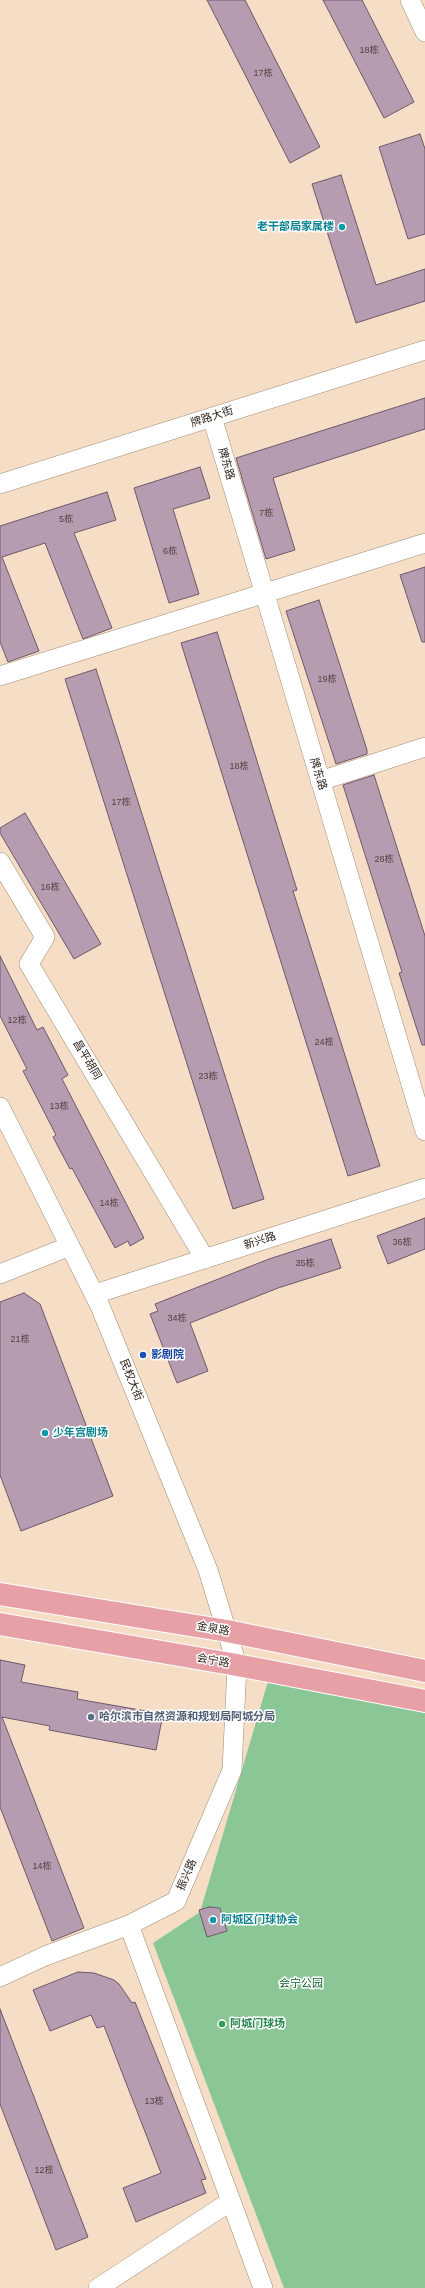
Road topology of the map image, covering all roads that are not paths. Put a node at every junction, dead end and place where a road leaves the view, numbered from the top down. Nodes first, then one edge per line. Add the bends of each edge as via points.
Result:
1 (410, 0) edge
2 (425, 32) edge
3 (425, 350) edge
4 (212, 417) junction
5 (0, 484) edge
6 (425, 543) edge
7 (264, 594) junction
8 (0, 676) edge
9 (425, 747) edge
10 (320, 780) junction
11 (0, 862) edge
12 (0, 1107) edge
13 (425, 1131) edge
14 (425, 1188) edge
15 (70, 1246) junction
16 (205, 1258) junction
17 (0, 1274) edge
18 (95, 1294) junction
19 (0, 1594) edge
20 (0, 1624) edge
21 (227, 1631) junction
22 (237, 1665) junction
23 (425, 1671) edge
24 (425, 1701) edge
25 (129, 1925) junction
26 (0, 1977) edge
27 (231, 2201) junction
28 (98, 2288) edge
29 (263, 2288) edge

1 - 2 street
3 - 4 street, 牌路大街
4 - 5 street, 牌路大街
4 - 7 street, 牌东路
6 - 7 street
7 - 8 street
7 - 10 street, 牌东路
9 - 10 street
10 - 13 street, 牌东路
11 - 16 street, 昌平胡同 via 45,937 29,964
12 - 15 street, 民权大街
14 - 16 street, 新兴路
15 - 17 street
15 - 18 street, 民权大街
16 - 18 street, 新兴路
18 - 21 street, 民权大街 via 208,1570
19 - 21 main road, 金泉路
20 - 22 main road, 会宁路
21 - 22 street, 民权大街
21 - 23 main road, 金泉路
22 - 24 main road, 会宁路
22 - 25 street, 振兴路 via 232,1770 176,1901
25 - 26 street, 振兴路 via 45,1956
25 - 27 street
27 - 28 street
27 - 29 street

